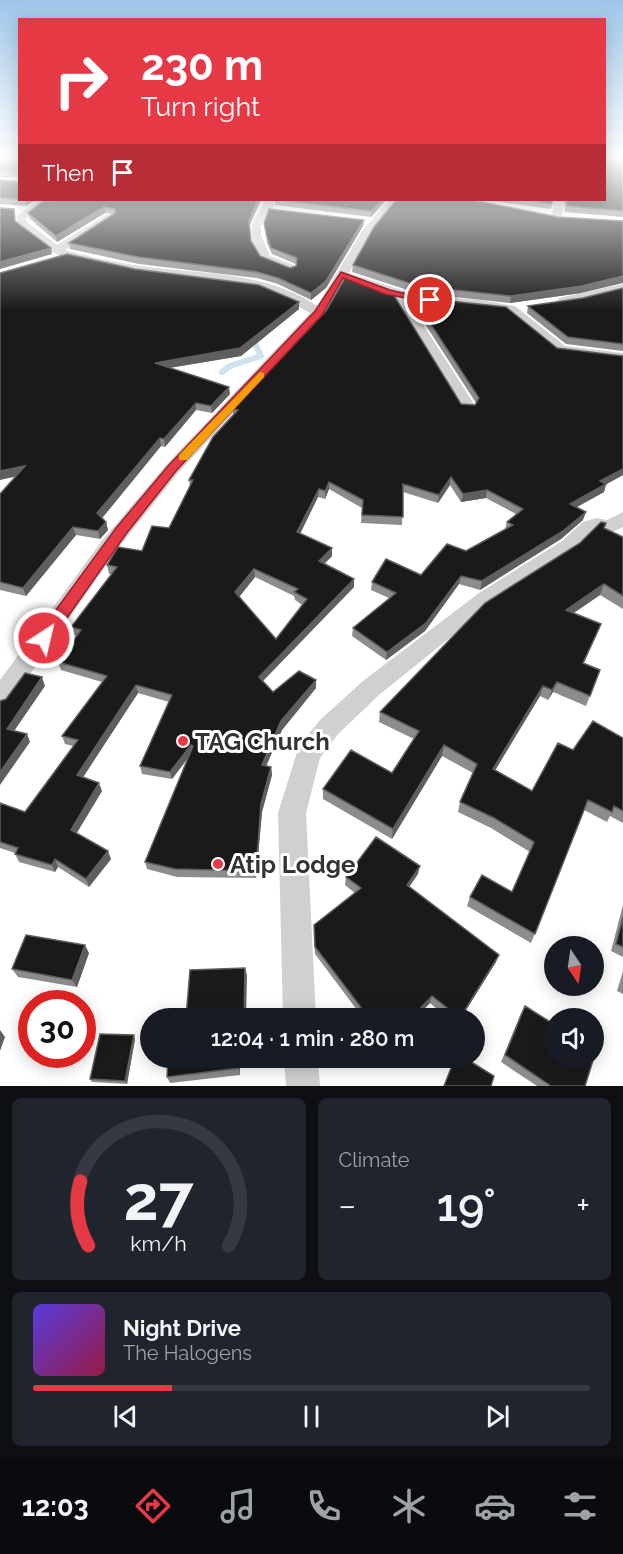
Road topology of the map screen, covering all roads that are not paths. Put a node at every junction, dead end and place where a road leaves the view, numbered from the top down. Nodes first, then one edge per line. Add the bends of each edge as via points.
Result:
1 (35, 208) edge
2 (269, 208) edge
3 (386, 208) edge
4 (559, 208) edge
5 (13, 210) edge
6 (30, 211) junction
7 (110, 217) edge
8 (558, 218) edge
9 (56, 250) junction
10 (68, 255) junction
11 (48, 263) edge
12 (291, 268) edge
13 (341, 274) junction
14 (623, 288) edge
15 (398, 295) junction
16 (548, 303) edge
17 (528, 307) edge
18 (510, 309) junction
19 (319, 313) junction
20 (623, 357) edge
21 (468, 407) edge
22 (623, 518) edge
23 (2, 694) edge
24 (299, 1008) edge
25 (302, 1068) edge
26 (303, 1086) edge

1 - 6 street
2 - 12 street via 259,216 255,228 265,258
3 - 13 street via 370,222
4 - 8 street
5 - 6 street
6 - 9 street via 21,218 22,223
7 - 9 street
9 - 10 street
10 - 11 street
10 - 19 street via 156,272 256,284 298,300
13 - 15 street
13 - 19 street
14 - 16 street
15 - 18 street
15 - 21 street
17 - 18 street
18 - 20 street via 561,350
19 - 23 street via 172,469 108,547
22 - 24 street via 610,527 590,526 569,546 486,598 371,688 329,727 308,754 292,813
25 - 26 street

